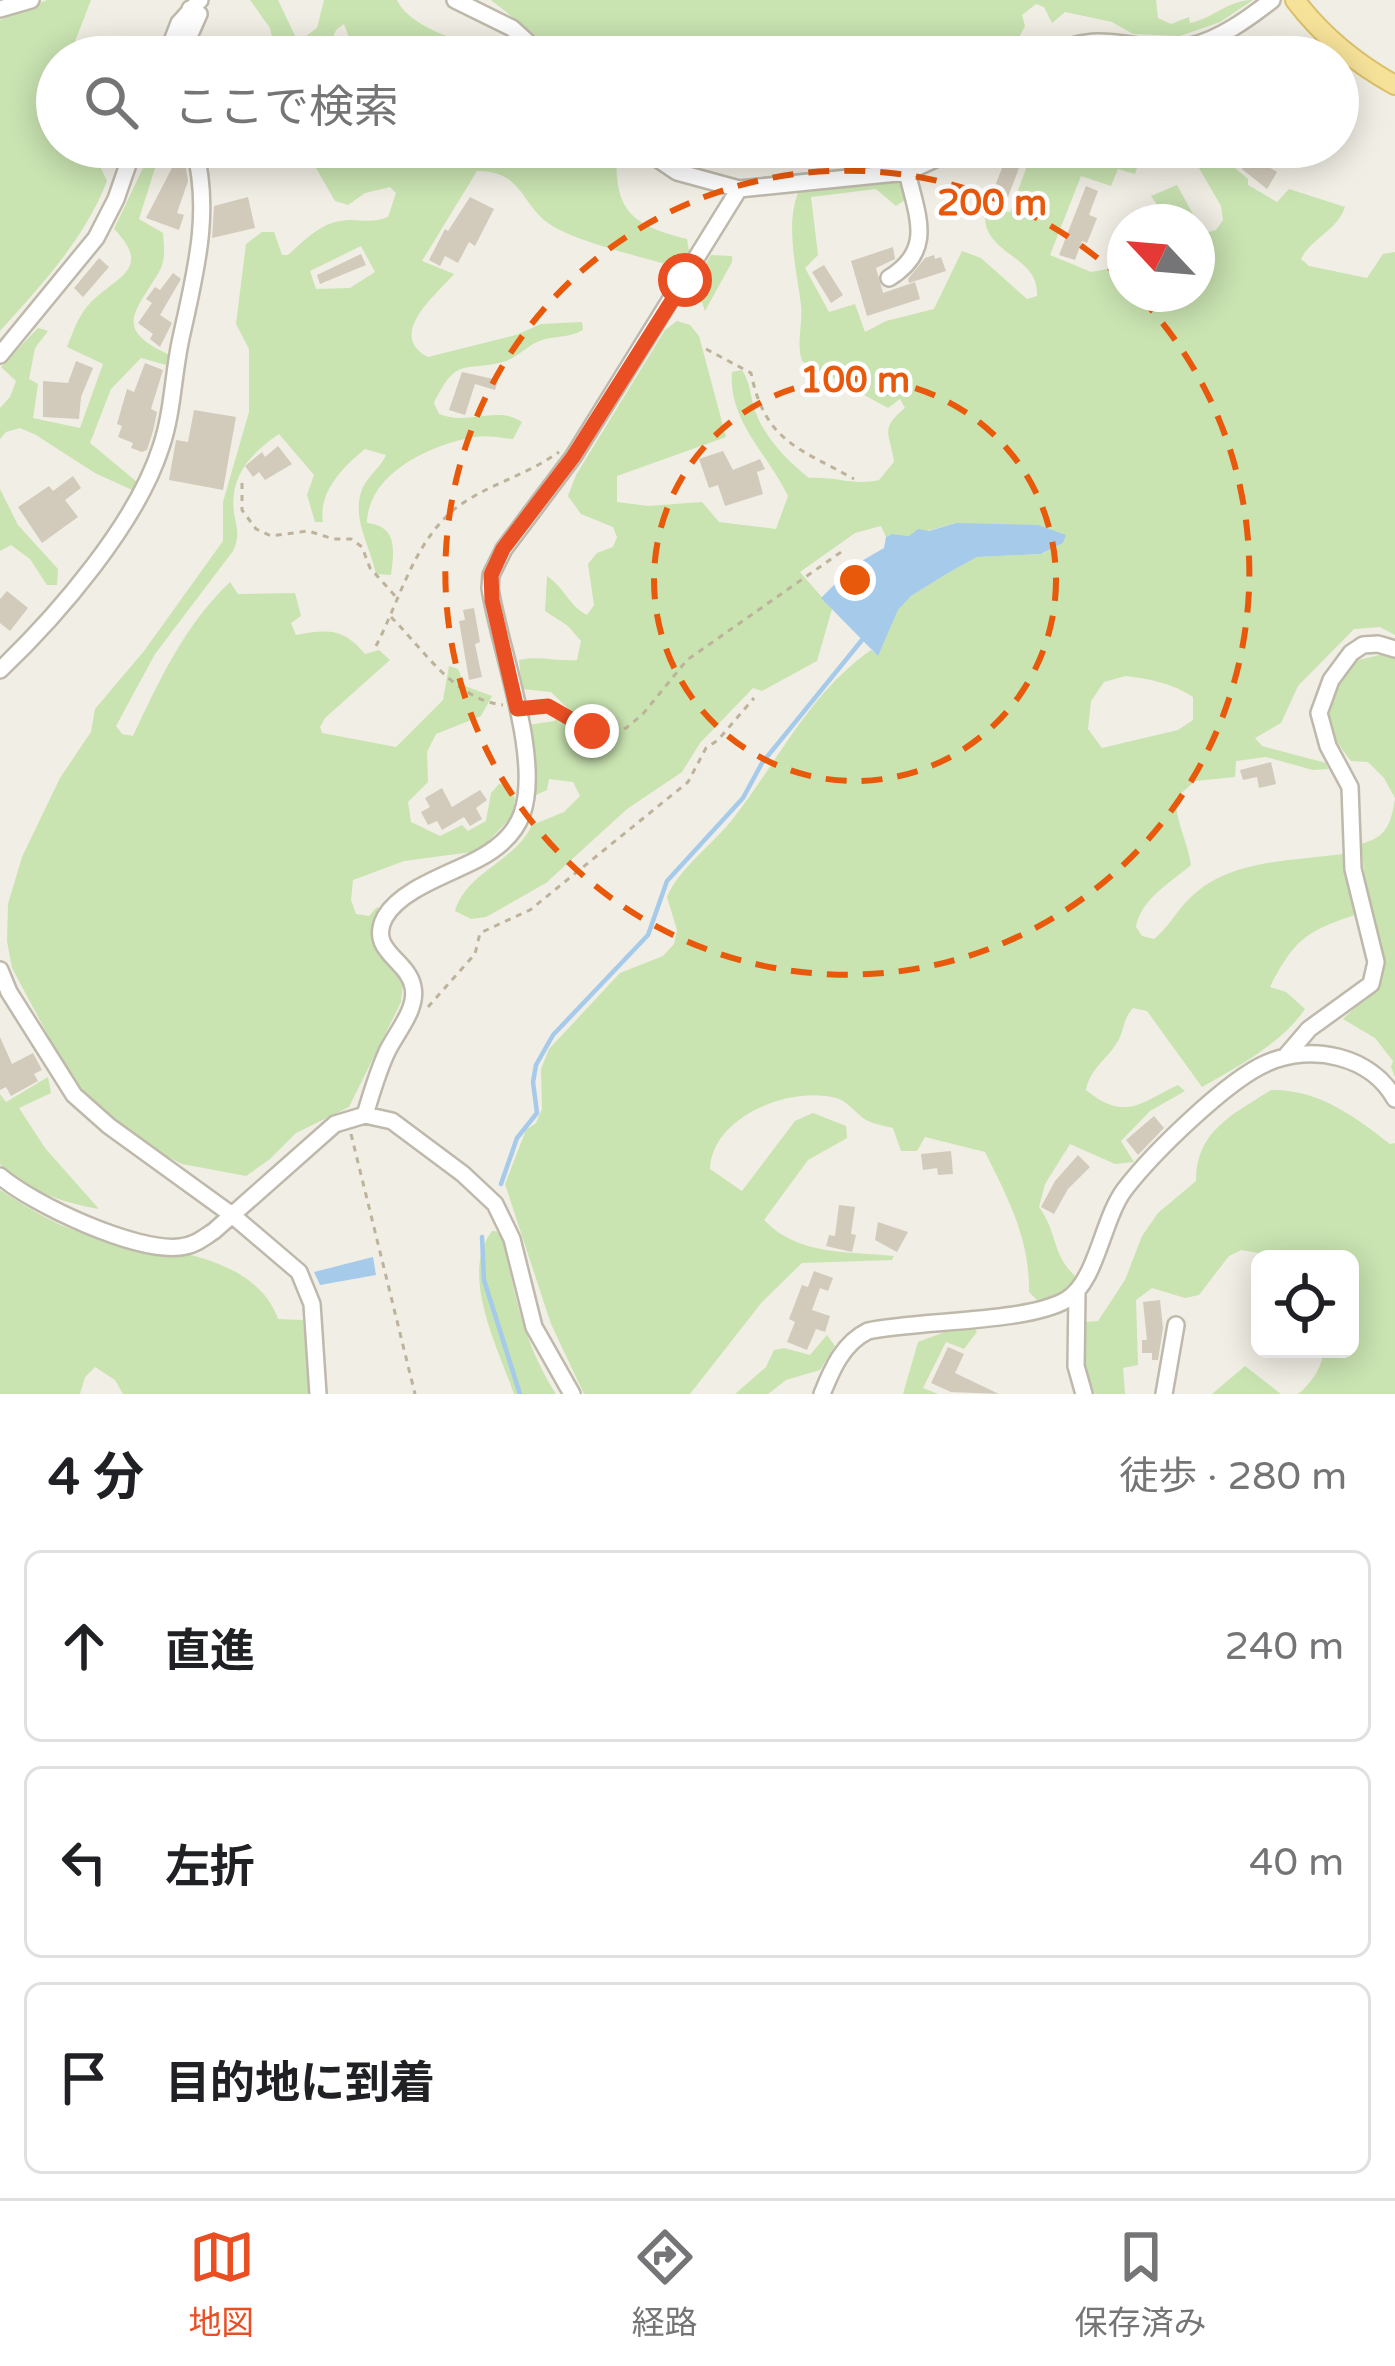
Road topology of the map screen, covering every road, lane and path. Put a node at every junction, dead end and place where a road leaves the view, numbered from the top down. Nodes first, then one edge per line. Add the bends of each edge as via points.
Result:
1 (31, 0) edge
2 (455, 0) edge
3 (1272, 0) edge
4 (1295, 0) edge
5 (195, 4) edge
6 (0, 9) edge
7 (173, 36) edge
8 (189, 36) edge
9 (521, 36) edge
10 (1215, 36) edge
11 (1325, 36) edge
12 (1359, 63) edge
13 (1395, 86) edge
14 (127, 168) edge
15 (199, 168) edge
16 (671, 168) edge
17 (917, 168) edge
18 (908, 172) junction
19 (739, 189) junction
20 (889, 278) dead end
21 (706, 349) dead end
22 (0, 355) edge
23 (560, 451) dead end
24 (854, 479) dead end
25 (242, 483) dead end
26 (844, 550) dead end
27 (397, 598) junction
28 (391, 617) junction
29 (376, 646) dead end
30 (1395, 649) edge
31 (0, 670) edge
32 (754, 698) dead end
33 (517, 706) junction
34 (0, 970) edge
35 (427, 1008) dead end
36 (1285, 1057) junction
37 (1395, 1099) edge
38 (365, 1115) junction
39 (347, 1119) junction
40 (0, 1176) edge
41 (232, 1215) junction
42 (1077, 1292) junction
43 (1175, 1324) dead end
44 (318, 1394) edge
45 (416, 1394) edge
46 (572, 1394) edge
47 (822, 1394) edge
48 (1084, 1394) edge
49 (1164, 1394) edge

1 - 6 street
2 - 9 street
3 - 10 street
4 - 11 main road
5 - 7 street
5 - 8 street
12 - 13 main road
14 - 22 street via 96,238
15 - 31 street via 196,284 155,464 141,496 59,608
16 - 19 street
17 - 18 street
18 - 19 street
18 - 20 street via 920,240 908,266
19 - 33 street via 584,439 497,561 490,588
21 - 24 path via 751,373 759,407 795,450
23 - 27 path via 450,513
25 - 27 path via 242,509 256,529 351,539
26 - 33 path via 687,660 626,728 592,731 548,706
27 - 28 path
28 - 29 path
28 - 33 path via 463,692
30 - 36 street via 1363,645 1351,653 1319,713 1350,788 1354,868 1376,976
32 - 35 path via 698,758 688,782 530,910 481,933 475,954
33 - 38 street via 524,798 510,836 400,901 378,933 414,994
34 - 41 street via 74,1095
36 - 37 street via 1355,1062 1379,1076
36 - 42 street via 1247,1073 1143,1168 1113,1207
38 - 39 street
38 - 46 street via 392,1121 495,1204 534,1327
39 - 41 street
39 - 45 path
40 - 41 street via 62,1216 169,1247 195,1244
41 - 44 street via 280,1253 309,1290
42 - 47 street via 1038,1309 868,1330 842,1353
42 - 48 street via 1076,1366
43 - 49 street

